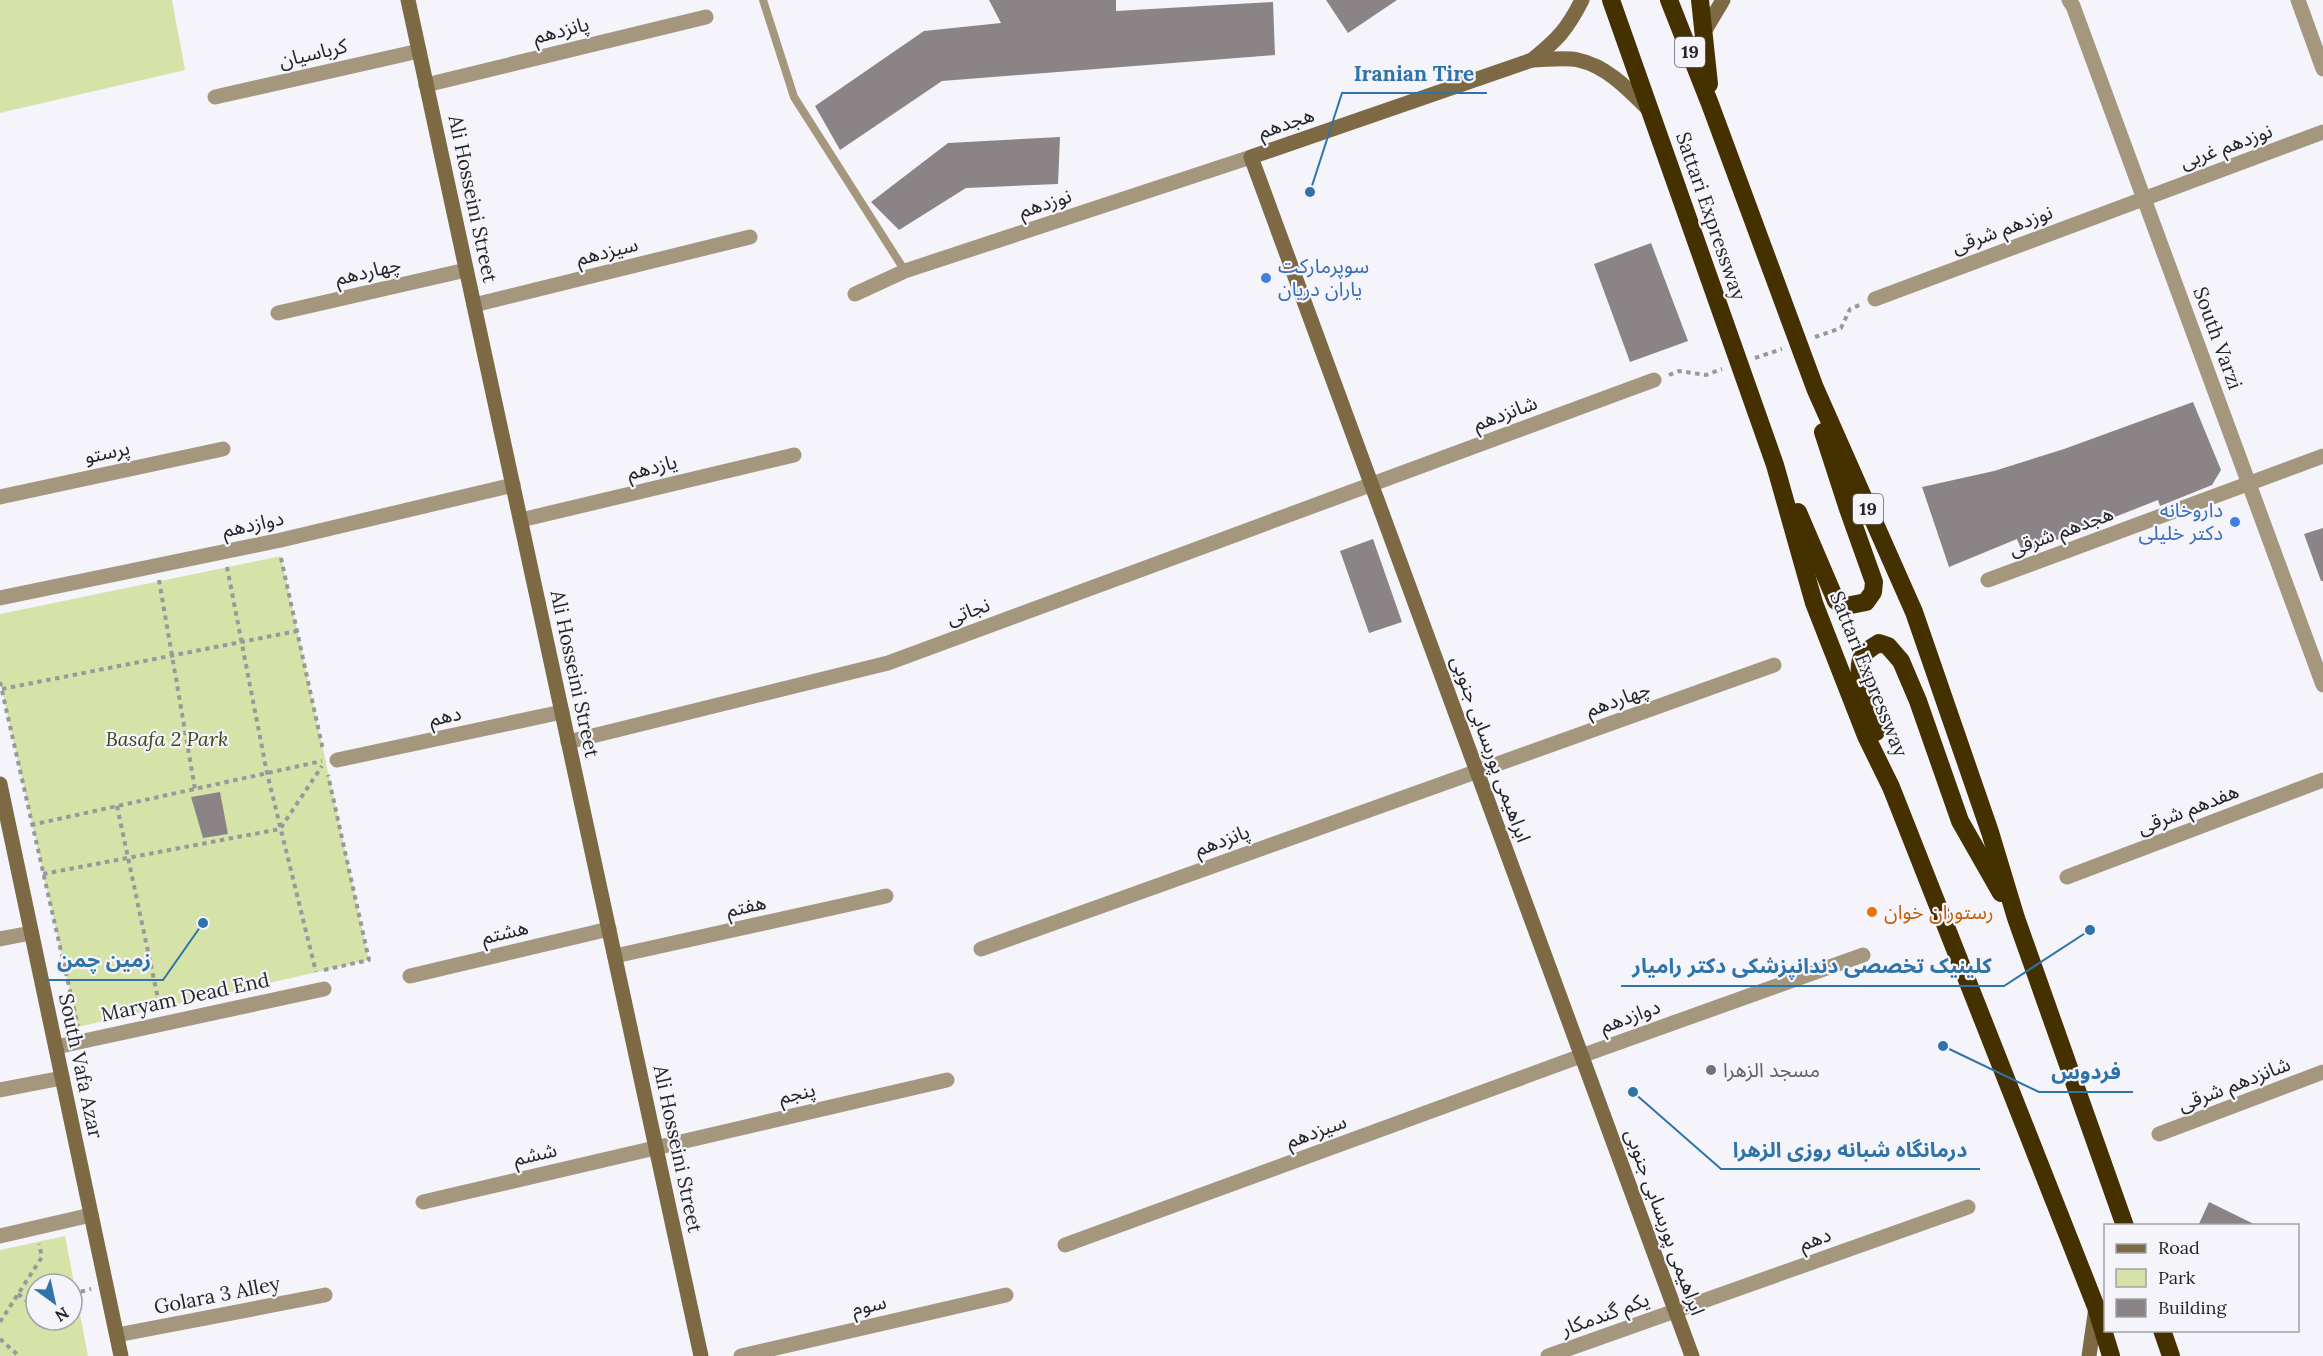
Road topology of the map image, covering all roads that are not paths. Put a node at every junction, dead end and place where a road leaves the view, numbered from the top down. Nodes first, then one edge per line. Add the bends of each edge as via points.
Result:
1 (408, 0) edge
2 (763, 0) edge
3 (1582, 0) edge
4 (1611, 0) edge
5 (1669, 0) edge
6 (1700, 0) edge
7 (1723, 0) edge
8 (2298, 0) edge
9 (2072, 2) edge
10 (706, 17) dead end
11 (1704, 32) junction
12 (419, 51) junction
13 (1532, 60) junction
14 (2323, 69) edge
15 (426, 85) junction
16 (216, 97) dead end
17 (1710, 104) junction
18 (1650, 110) junction
19 (2323, 132) edge
20 (1251, 157) junction
21 (2144, 199) junction
22 (750, 237) dead end
23 (466, 270) junction
24 (905, 272) junction
25 (855, 294) dead end
26 (1875, 299) road end
27 (474, 305) junction
28 (278, 313) dead end
29 (1654, 380) road end
30 (1815, 388) junction
31 (224, 449) dead end
32 (794, 455) dead end
33 (2323, 456) edge
34 (1775, 465) junction
35 (2249, 484) junction
36 (513, 485) junction
37 (1371, 485) junction
38 (0, 497) edge
39 (521, 520) junction
40 (1988, 580) dead end
41 (0, 598) edge
42 (1774, 665) dead end
43 (2323, 685) edge
44 (562, 712) junction
45 (568, 742) junction
46 (331, 760) road end
47 (1477, 772) junction
48 (2323, 780) edge
49 (0, 784) edge
50 (1891, 787) junction
51 (2067, 877) dead end
52 (886, 896) dead end
53 (2016, 918) junction
54 (609, 929) junction
55 (32, 933) junction
56 (0, 939) edge
57 (981, 949) dead end
58 (615, 956) junction
59 (1863, 956) dead end
60 (410, 976) dead end
61 (324, 988) dead end
62 (56, 1047) junction
63 (1581, 1056) junction
64 (2323, 1072) edge
65 (62, 1078) junction
66 (948, 1080) dead end
67 (0, 1090) edge
68 (2160, 1134) dead end
69 (656, 1148) junction
70 (423, 1202) dead end
71 (1968, 1207) dead end
72 (91, 1215) junction
73 (2124, 1224) edge
74 (0, 1236) edge
75 (1065, 1245) dead end
76 (325, 1295) dead end
77 (1006, 1295) dead end
78 (2096, 1307) junction
79 (1675, 1311) junction
80 (2163, 1332) edge
81 (117, 1335) junction
82 (121, 1356) edge
83 (701, 1356) edge
84 (741, 1356) edge
85 (1548, 1356) edge
86 (1692, 1356) edge
87 (2089, 1356) edge
88 (2111, 1356) edge
89 (2171, 1356) edge

1 - 12 street, Ali Hosseini Street
2 - 24 lane via 794,97
3 - 13 street, هجدهم via 1558,39
4 - 18 highway, Sattari Expressway
5 - 17 highway, Sattari Expressway / 19
6 - 11 highway, Sattari Expressway / 19
7 - 11 street
8 - 14 street
9 - 21 street, South Varzi
10 - 15 street, پانزدهم
11 - 17 highway, Sattari Expressway / 19
12 - 15 street, Ali Hosseini Street
12 - 16 street, کرباسیان
13 - 18 street via 1576,59 1598,67
13 - 20 street, هجدهم
15 - 23 street, Ali Hosseini Street
17 - 30 highway, Sattari Expressway / 19
18 - 34 highway, Sattari Expressway
19 - 21 street, نوزدهم غربی
20 - 24 street, نوزدهم
20 - 37 street, ابراهیمی پوربسابی جنوبی
21 - 26 street, نوزدهم شرقی
21 - 35 street, South Varzi
22 - 27 street, سیزدهم
23 - 27 street, Ali Hosseini Street
23 - 28 street, چهاردهم
24 - 25 street, نوزدهم
27 - 36 street, Ali Hosseini Street
29 - 37 street, شانزدهم
30 - 34 highway via 1821,423 1874,582 1866,602 1846,606 1836,601
30 - 53 highway, Sattari Expressway / 19 via 1914,612
31 - 38 street, پرستو
32 - 39 street, یازدهم
33 - 35 street, هجدهم شرقی
34 - 50 highway, Sattari Expressway via 1815,603 1866,736
35 - 40 street, هجدهم شرقی
35 - 43 street, South Varzi
36 - 39 street, Ali Hosseini Street
36 - 41 street, دوازدهم via 281,540
37 - 45 street, نجاتی via 888,663
37 - 47 street, ابراهیمی پوربسابی جنوبی
39 - 44 street, Ali Hosseini Street
42 - 47 street, چهاردهم
44 - 45 street, Ali Hosseini Street
44 - 46 street, دهم
45 - 54 street, Ali Hosseini Street
47 - 57 street, پانزدهم
47 - 63 street, ابراهیمی پوربسابی جنوبی
48 - 51 street, هفدهم شرقی
49 - 55 street, South Vafa Azar
50 - 53 highway via 1859,674 1864,654 1879,643 1888,646 1901,661 1960,821
50 - 78 highway, Sattari Expressway
52 - 58 street, هفتم
53 - 73 highway, Sattari Expressway / 19
54 - 58 street, Ali Hosseini Street
54 - 60 street, هشتم
55 - 56 street
55 - 62 street, South Vafa Azar
58 - 69 street, Ali Hosseini Street
59 - 63 street, دوازدهم
61 - 62 street, Maryam Dead End
62 - 65 street, South Vafa Azar
63 - 75 street, سیزدهم
63 - 79 street, ابراهیمی پوربسابی جنوبی
64 - 68 street, شانزدهم شرقی
65 - 67 street
65 - 72 street, South Vafa Azar
66 - 69 street, پنجم
69 - 70 street, ششم
69 - 83 street, Ali Hosseini Street
71 - 79 street, دهم
72 - 74 street
72 - 81 street, South Vafa Azar
76 - 81 street, Golara 3 Alley
77 - 84 street, سوم
78 - 87 street
78 - 88 highway, Sattari Expressway
79 - 85 street, یکم گندمکار
79 - 86 street, ابراهیمی پوربسابی جنوبی
80 - 89 highway
81 - 82 street, South Vafa Azar

